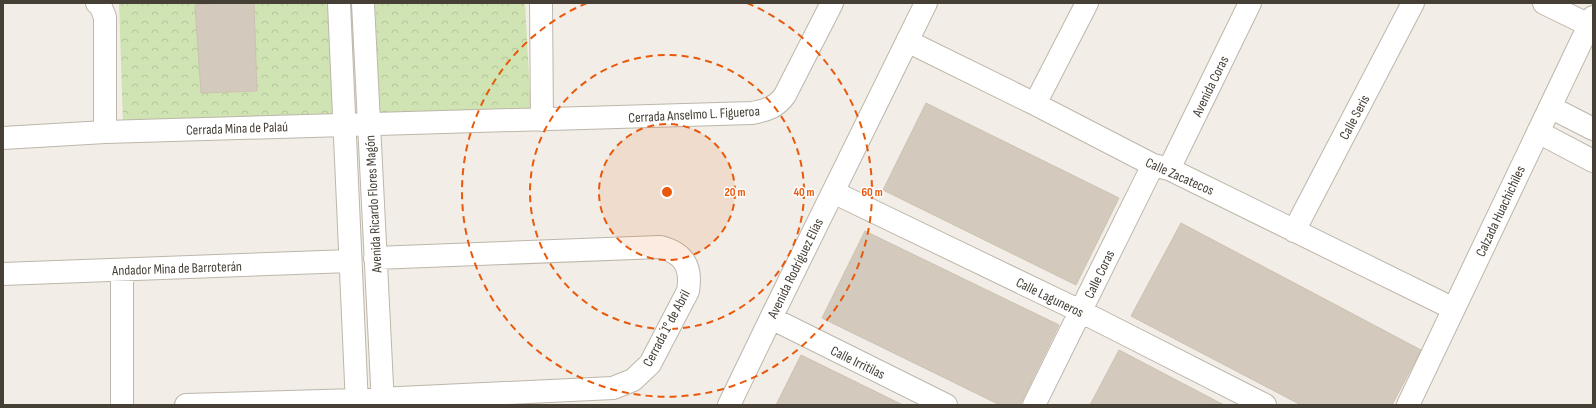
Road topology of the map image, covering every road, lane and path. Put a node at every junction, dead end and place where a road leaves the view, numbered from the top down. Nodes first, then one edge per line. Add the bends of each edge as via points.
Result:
1 (97, 3) edge
2 (339, 3) edge
3 (363, 3) edge
4 (541, 3) edge
5 (832, 3) edge
6 (926, 3) edge
7 (1087, 3) edge
8 (1250, 3) edge
9 (1413, 3) edge
10 (1544, 3) edge
11 (1591, 21) edge
12 (907, 41) junction
13 (1035, 104) junction
14 (1550, 107) junction
15 (542, 120) junction
16 (369, 124) junction
17 (344, 125) junction
18 (1593, 128) edge
19 (106, 132) junction
20 (1538, 132) junction
21 (3, 138) edge
22 (1593, 161) edge
23 (1161, 167) junction
24 (833, 192) junction
25 (1294, 231) junction
26 (375, 258) junction
27 (350, 261) junction
28 (122, 270) junction
29 (3, 274) edge
30 (1454, 309) junction
31 (1080, 312) junction
32 (770, 318) junction
33 (382, 402) edge
34 (357, 403) edge
35 (122, 405) edge
36 (186, 405) edge
37 (729, 405) edge
38 (946, 405) edge
39 (1034, 405) edge
40 (1265, 405) edge
41 (1408, 405) edge

1 - 19 street via 105,16
2 - 17 street, Avenida Ricardo Flores Magón
3 - 16 street, Avenida Ricardo Flores Magón
4 - 15 street
5 - 15 street, Cerrada Anselmo L. Figueroa via 785,94 780,102 768,109 752,113
6 - 12 street, Avenida Rodríguez Elías
7 - 13 street
8 - 23 street, Avenida Coras
9 - 25 street, Calle Seris
10 - 11 street
11 - 14 street, Calzada Huachichiles
12 - 13 street, Calle Zacatecos
12 - 24 street, Avenida Rodríguez Elías
13 - 23 street, Calle Zacatecos
14 - 18 street
14 - 20 street, Calzada Huachichiles
15 - 16 street, Cerrada Anselmo L. Figueroa
16 - 17 street, Cerrada Mina de Palaú
16 - 26 street, Avenida Ricardo Flores Magón
17 - 19 street, Cerrada Mina de Palaú
17 - 27 street, Avenida Ricardo Flores Magón
19 - 21 street, Cerrada Mina de Palaú
20 - 22 street
20 - 30 street, Calzada Huachichiles
23 - 25 street, Calle Zacatecos
23 - 31 street, Calle Coras
24 - 31 street, Calle Laguneros
24 - 32 street, Avenida Rodríguez Elías
25 - 30 street, Calle Zacatecos
26 - 33 street, Avenida Ricardo Flores Magón
26 - 33 street, Cerrada 1° de Abril via 660,247 678,254 687,264 690,278 688,291 650,364 640,375 625,384 598,390
27 - 28 street, Andador Mina de Barroterán
27 - 34 street, Avenida Ricardo Flores Magón
28 - 29 street, Andador Mina de Barroterán
28 - 35 street
30 - 41 street, Calzada Huachichiles
31 - 39 street, Calle Coras
31 - 40 street, Calle Laguneros
32 - 37 street, Avenida Rodríguez Elías
32 - 38 street, Calle Irritilas
33 - 34 street
34 - 36 street

